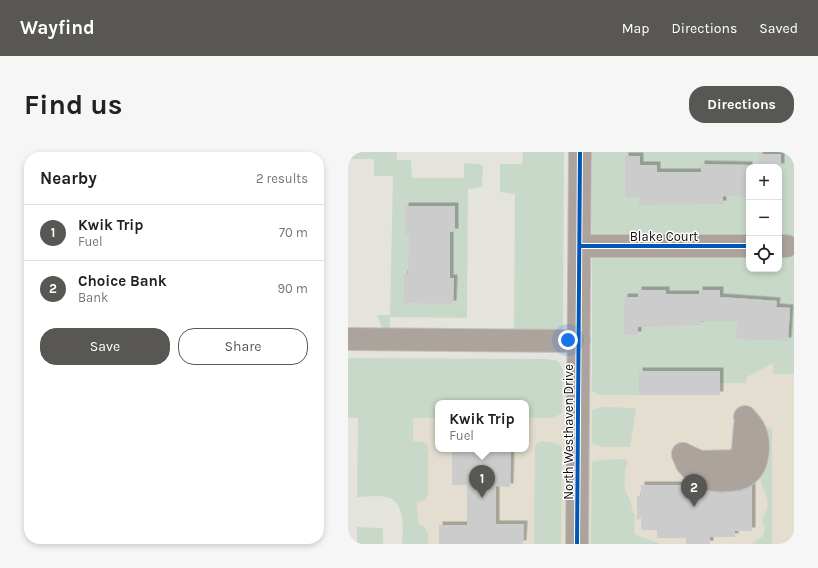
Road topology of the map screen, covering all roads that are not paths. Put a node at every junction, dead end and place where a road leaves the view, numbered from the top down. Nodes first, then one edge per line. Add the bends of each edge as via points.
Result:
1 (580, 152) edge
2 (580, 246) junction
3 (746, 246) edge
4 (348, 339) edge
5 (579, 341) junction
6 (745, 417) dead end
7 (683, 454) dead end
8 (577, 544) edge

1 - 2 street, North Westhaven Drive
2 - 3 street, Blake Court
2 - 5 street, North Westhaven Drive
4 - 5 street
5 - 8 street, North Westhaven Drive
6 - 7 street via 757,437 758,449 754,466 747,475 733,479 700,478 687,464

